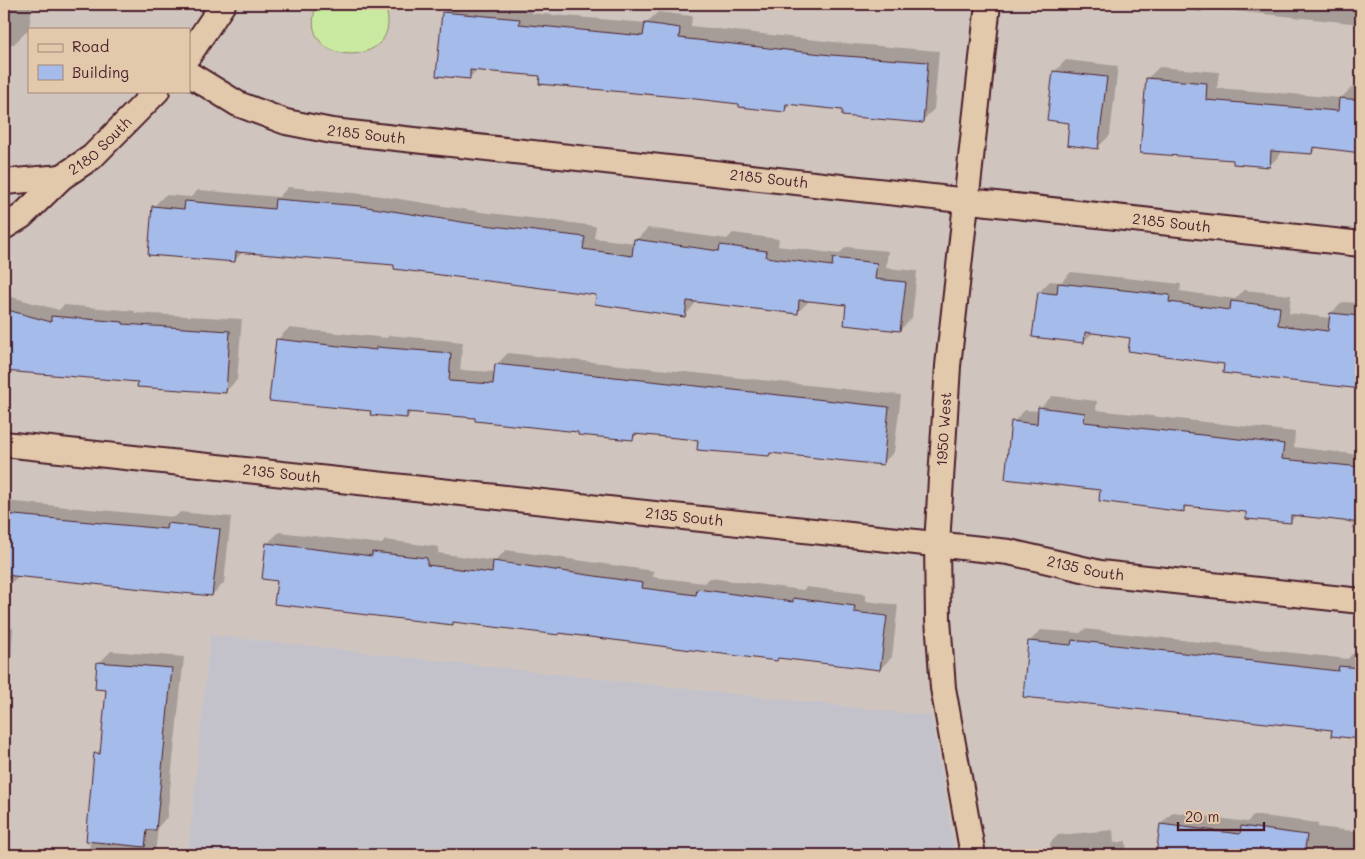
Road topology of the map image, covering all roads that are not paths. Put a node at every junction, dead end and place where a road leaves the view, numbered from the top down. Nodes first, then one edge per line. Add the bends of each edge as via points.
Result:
1 (223, 4) edge
2 (988, 4) edge
3 (190, 53) edge
4 (190, 75) edge
5 (156, 92) edge
6 (62, 177) junction
7 (4, 182) edge
8 (966, 202) junction
9 (4, 228) edge
10 (1361, 244) edge
11 (4, 444) edge
12 (937, 544) junction
13 (1361, 601) edge
14 (973, 855) edge

1 - 3 street
2 - 8 street, 1950 West
4 - 8 street, 2185 South via 238,104 286,122 332,131
5 - 6 street, 2180 South via 92,157
6 - 7 street, 2180 South
6 - 9 street, 2180 South via 22,216
8 - 10 street, 2185 South
8 - 12 street, 1950 West via 948,366
11 - 12 street, 2135 South
12 - 13 street, 2135 South via 1034,556 1100,572
12 - 14 street, 1950 West via 943,688

